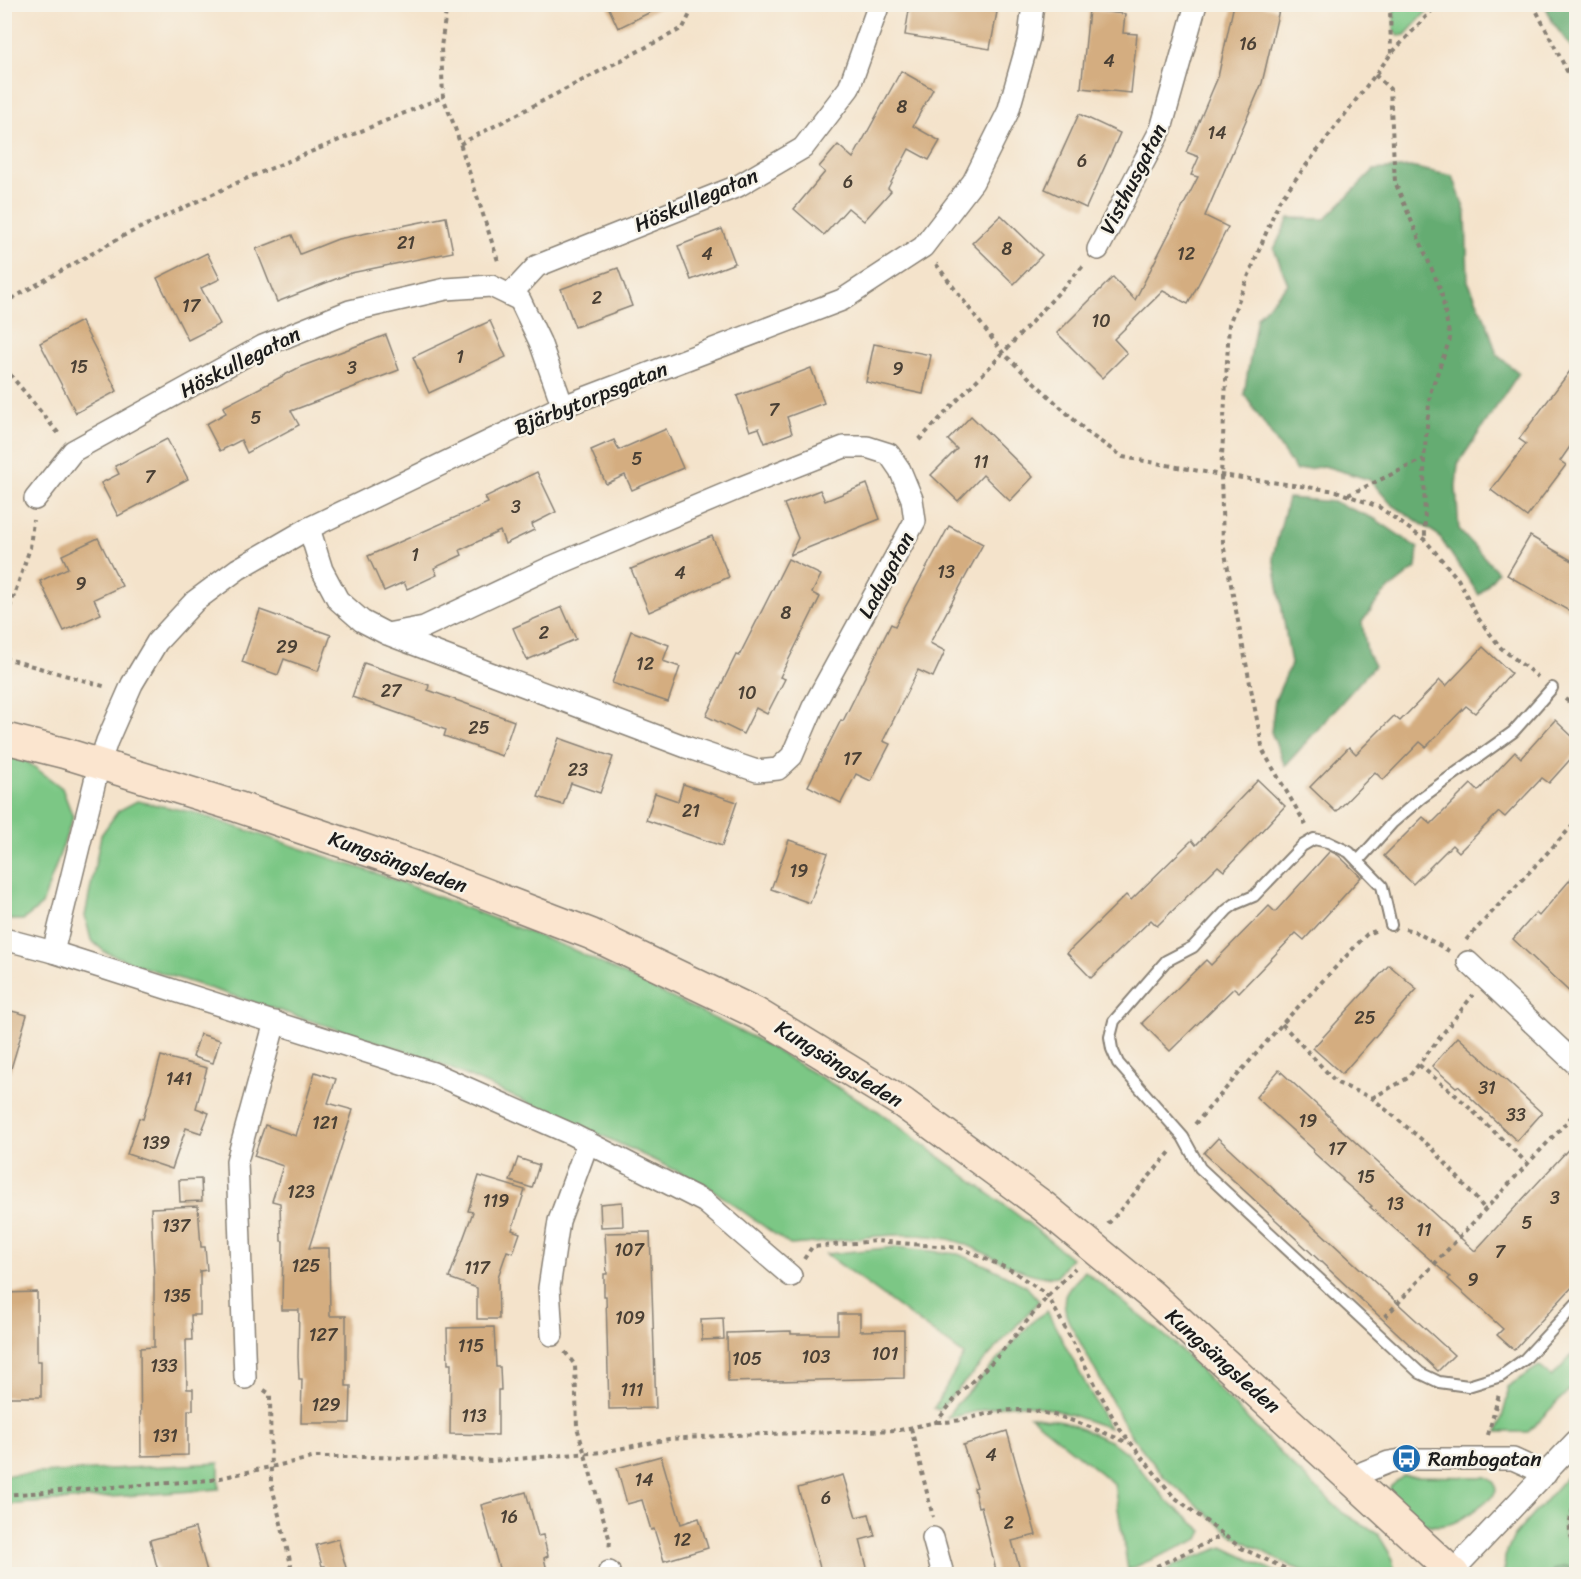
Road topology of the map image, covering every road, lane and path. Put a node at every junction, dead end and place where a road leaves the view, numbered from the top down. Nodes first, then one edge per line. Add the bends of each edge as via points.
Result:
1 (447, 4) edge
2 (695, 4) edge
3 (879, 4) edge
4 (1033, 4) edge
5 (1196, 4) edge
6 (1390, 4) edge
7 (1438, 4) edge
8 (1533, 4) edge
9 (1391, 54) junction
10 (1375, 75) junction
11 (1576, 76) edge
12 (443, 97) junction
13 (460, 144) junction
14 (923, 247) junction
15 (1098, 249) joint
16 (510, 295) junction
17 (4, 303) edge
18 (1003, 354) junction
19 (4, 367) edge
20 (563, 407) junction
21 (919, 440) dead end
22 (73, 451) junction
23 (1424, 459) junction
24 (1221, 475) junction
25 (1347, 495) junction
26 (35, 499) joint
27 (309, 528) junction
28 (1425, 540) junction
29 (4, 625) edge
30 (387, 634) junction
31 (4, 658) edge
32 (1552, 688) junction
33 (128, 693) junction
34 (1576, 707) edge
35 (4, 738) edge
36 (99, 765) junction
37 (1576, 822) edge
38 (1314, 839) junction
39 (1358, 861) junction
40 (1391, 926) junction
41 (4, 939) edge
42 (53, 952) junction
43 (1461, 958) junction
44 (1486, 979) junction
45 (275, 1023) junction
46 (1282, 1024) junction
47 (1576, 1064) edge
48 (1419, 1065) junction
49 (1372, 1098) junction
50 (1576, 1112) edge
51 (1184, 1137) junction
52 (588, 1142) junction
53 (1528, 1164) junction
54 (1485, 1209) junction
55 (1104, 1229) dead end
56 (1076, 1268) dead end
57 (791, 1276) joint
58 (1048, 1296) junction
59 (1576, 1304) edge
60 (1374, 1330) junction
61 (552, 1335) joint
62 (1501, 1376) junction
63 (245, 1378) joint
64 (936, 1422) junction
65 (911, 1428) junction
66 (1480, 1436) dead end
67 (1576, 1441) edge
68 (1130, 1443) junction
69 (584, 1454) junction
70 (271, 1466) junction
71 (1546, 1474) junction
72 (1353, 1480) junction
73 (4, 1495) edge
74 (1576, 1500) edge
75 (1224, 1534) junction
76 (933, 1538) joint
77 (1576, 1544) edge
78 (609, 1573) edge
79 (1452, 1574) edge
80 (287, 1575) edge
81 (943, 1575) edge
82 (1140, 1575) edge
83 (1297, 1575) edge

1 - 12 path via 441,47
2 - 13 path via 683,28
3 - 16 street, Höskullegatan via 849,88 803,148 738,186 537,266
4 - 14 street, Bjärbytorpsgatan via 1029,38 1008,112 973,182
5 - 15 street, Visthusgatan via 1161,129
6 - 9 path
7 - 9 path
8 - 11 path via 1567,71
9 - 10 path
10 - 23 path via 1390,89 1395,182 1441,291 1450,339 1430,393
10 - 24 path via 1279,201 1229,324
12 - 13 path
12 - 17 path via 243,180 123,236
13 - 16 path
14 - 18 path
14 - 20 street, Bjärbytorpsgatan via 842,300
15 - 18 path
16 - 20 street via 520,300 540,342
16 - 22 street, Höskullegatan via 491,286 446,289 350,311 263,346
18 - 21 path
18 - 24 path via 1088,433 1123,457
19 - 22 path
20 - 27 street, Bjärbytorpsgatan
22 - 26 street, Höskullegatan
23 - 25 path
23 - 28 path
24 - 25 path
24 - 38 path via 1223,543 1263,751
25 - 28 path via 1379,507
26 - 29 path via 30,548
27 - 30 street, Ladugatan via 322,570 338,600 362,621
27 - 33 street, Bjärbytorpsgatan via 238,569 195,601 157,642
28 - 32 path via 1458,579 1478,618 1501,648
30 - 30 street, Ladugatan via 696,750 757,771 778,769 792,756 813,707 915,521 912,499 889,454 867,447 844,447 549,568 424,627
31 - 33 path
32 - 34 path
32 - 39 lane via 1514,732 1421,798
33 - 36 street, Bjärbytorpsgatan
35 - 36 main road, Kungsängsleden
36 - 42 street
36 - 72 main road, Kungsängsleden via 416,867 591,934 756,1013 903,1103 1043,1206 1150,1295
37 - 43 path
38 - 39 lane via 1349,852
38 - 51 lane via 1302,846 1254,896 1227,910 1193,947 1166,961 1114,1021 1110,1037 1118,1063
39 - 40 lane via 1382,886
40 - 43 path via 1414,930
40 - 46 path via 1367,934
41 - 42 street
42 - 45 street
43 - 44 street
44 - 47 street
44 - 48 path
45 - 52 street via 433,1073
45 - 63 street via 237,1161
46 - 49 path via 1337,1083
46 - 51 path
48 - 49 path via 1408,1078
48 - 53 path
49 - 54 path via 1433,1149
50 - 53 path
51 - 55 path
51 - 60 lane via 1200,1168
52 - 57 street via 705,1202
52 - 61 street via 559,1221 549,1288
53 - 54 path
54 - 60 path
56 - 58 path
57 - 58 path via 812,1247 876,1241 961,1248 1013,1271
58 - 64 path
58 - 68 path
59 - 62 lane via 1525,1359
60 - 62 lane via 1420,1373 1439,1382 1468,1386
61 - 69 path via 575,1365 577,1426
62 - 66 path via 1489,1435
63 - 70 path via 270,1394
64 - 65 path
64 - 68 path via 1017,1410 1056,1415
65 - 69 path via 669,1439
65 - 76 path via 933,1512
67 - 71 street
68 - 75 path via 1173,1496
69 - 70 path via 491,1461 316,1457
69 - 78 path via 610,1541
70 - 73 path via 211,1480
70 - 80 path via 271,1482 291,1564
71 - 72 street via 1513,1459 1407,1459 1389,1462
71 - 79 street
72 - 79 main road, Kungsängsleden
74 - 77 path via 1569,1521
75 - 82 path
75 - 83 path via 1241,1548
76 - 81 street

